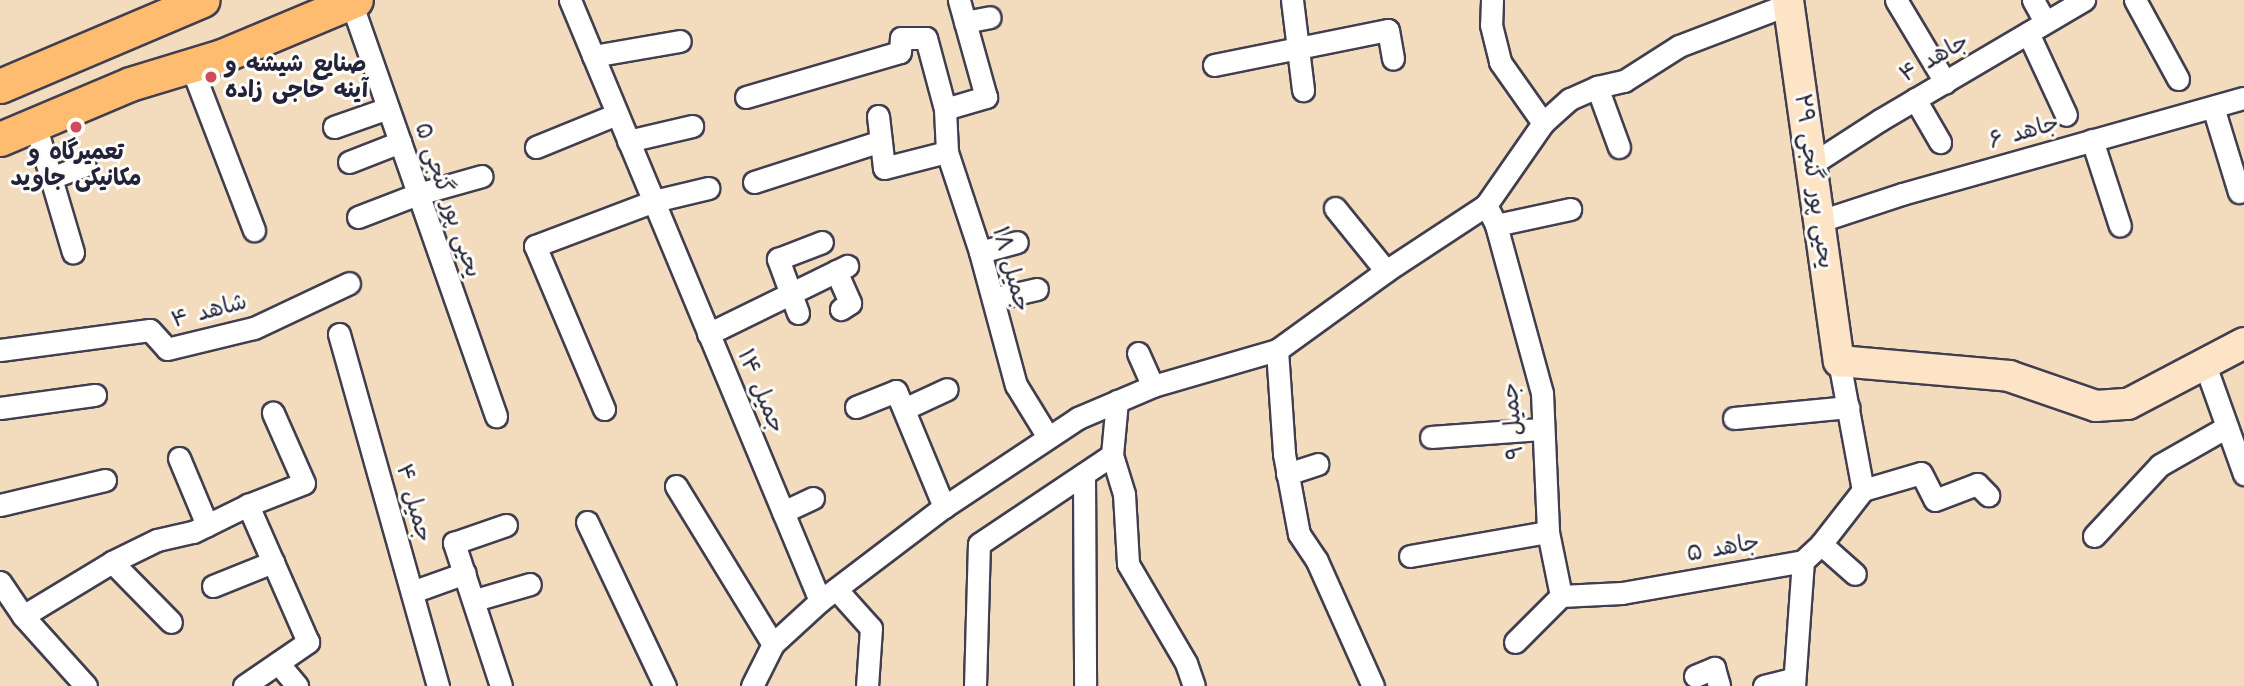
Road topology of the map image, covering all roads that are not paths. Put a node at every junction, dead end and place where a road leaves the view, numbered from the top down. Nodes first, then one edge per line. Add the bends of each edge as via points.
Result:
1 (203, 0) edge
2 (570, 0) edge
3 (960, 0) edge
4 (1292, 0) edge
5 (1492, 0) edge
6 (1896, 0) edge
7 (2033, 0) edge
8 (2084, 0) edge
9 (2135, 0) edge
10 (354, 1) edge
11 (1788, 2) edge
12 (172, 6) edge
13 (990, 18) dead end
14 (965, 22) junction
15 (2036, 28) junction
16 (680, 41) dead end
17 (100, 44) junction
18 (1298, 48) junction
19 (593, 56) junction
20 (1394, 59) dead end
21 (1214, 65) dead end
22 (191, 66) junction
23 (2178, 79) dead end
24 (1945, 82) junction
25 (0, 86) edge
26 (1597, 87) junction
27 (118, 89) junction
28 (1303, 90) dead end
29 (746, 97) dead end
30 (2244, 98) edge
31 (1915, 100) junction
32 (2213, 107) junction
33 (388, 108) junction
34 (945, 109) junction
35 (617, 114) junction
36 (2066, 115) dead end
37 (877, 116) dead end
38 (1544, 123) junction
39 (35, 124) junction
40 (692, 126) dead end
41 (334, 127) dead end
42 (0, 139) edge
43 (628, 141) junction
44 (881, 141) junction
45 (2092, 141) junction
46 (400, 142) junction
47 (1940, 142) dead end
48 (536, 147) dead end
49 (1619, 148) dead end
50 (947, 152) junction
51 (349, 162) dead end
52 (1812, 164) junction
53 (85, 165) dead end
54 (482, 176) dead end
55 (51, 178) junction
56 (754, 182) dead end
57 (708, 188) dead end
58 (2239, 192) dead end
59 (418, 194) junction
60 (654, 201) junction
61 (1486, 205) junction
62 (1335, 208) dead end
63 (1570, 209) dead end
64 (358, 218) dead end
65 (1819, 221) junction
66 (1496, 225) junction
67 (2120, 226) dead end
68 (254, 230) dead end
69 (822, 242) dead end
70 (1017, 242) dead end
71 (73, 251) dead end
72 (980, 252) junction
73 (1386, 271) junction
74 (349, 283) dead end
75 (1037, 289) dead end
76 (993, 299) junction
77 (793, 304) junction
78 (841, 309) dead end
79 (339, 334) dead end
80 (708, 334) junction
81 (2244, 343) edge
82 (0, 350) edge
83 (1277, 350) junction
84 (1138, 353) dead end
85 (1839, 361) junction
86 (2205, 365) junction
87 (1153, 386) junction
88 (947, 389) dead end
89 (94, 395) dead end
90 (1117, 401) junction
91 (856, 407) dead end
92 (1848, 407) junction
93 (0, 408) edge
94 (604, 409) dead end
95 (904, 409) junction
96 (273, 413) dead end
97 (496, 416) dead end
98 (1734, 418) dead end
99 (2227, 427) junction
100 (1541, 429) junction
101 (1048, 437) junction
102 (1431, 437) dead end
103 (1112, 456) junction
104 (179, 458) dead end
105 (1317, 464) dead end
106 (1084, 474) junction
107 (1287, 474) junction
108 (2244, 474) edge
109 (105, 480) dead end
110 (676, 486) dead end
111 (1863, 490) junction
112 (1989, 495) dead end
113 (813, 498) dead end
114 (0, 505) edge
115 (248, 505) junction
116 (944, 507) junction
117 (783, 512) junction
118 (587, 522) dead end
119 (207, 525) junction
120 (506, 525) dead end
121 (1548, 532) junction
122 (2094, 536) dead end
123 (1821, 544) junction
124 (1410, 556) dead end
125 (1803, 561) junction
126 (112, 562) junction
127 (273, 562) junction
128 (465, 573) junction
129 (1854, 574) dead end
130 (0, 582) edge
131 (530, 584) dead end
132 (213, 586) dead end
133 (412, 592) junction
134 (828, 595) junction
135 (1560, 596) junction
136 (475, 600) junction
137 (23, 616) junction
138 (171, 622) dead end
139 (1515, 642) dead end
140 (774, 644) junction
141 (278, 663) junction
142 (1695, 676) dead end
143 (1793, 682) edge
144 (86, 686) edge
145 (244, 686) edge
146 (297, 686) edge
147 (438, 686) edge
148 (500, 686) edge
149 (665, 686) edge
150 (752, 686) edge
151 (867, 686) edge
152 (975, 686) edge
153 (1085, 686) edge
154 (1194, 686) edge
155 (1373, 686) edge
156 (1719, 686) edge
157 (1764, 686) edge

1 - 12 main road
2 - 19 street, جمیل ۱۴
3 - 14 street
4 - 18 street
5 - 38 street via 1491,25 1500,62
6 - 24 street
7 - 15 street
8 - 15 street, جاهد ۴
9 - 23 street
10 - 22 main road
10 - 33 street, یحیی پور گنجی ۵
11 - 26 street via 1679,47 1624,81
11 - 52 main road, یحیی پور گنجی ۲۹
12 - 17 main road
13 - 14 street
14 - 34 street via 986,97
15 - 24 street, جاهد ۴
15 - 36 street
16 - 19 street
17 - 25 main road
17 - 27 main road
18 - 20 street via 1388,30
18 - 21 street
18 - 28 street
19 - 35 street, جمیل ۱۴
22 - 27 main road
22 - 68 street
24 - 31 street, جاهد ۴
26 - 38 street via 1570,99
26 - 49 street
27 - 39 main road
29 - 34 street, جمیل ۱۸ via 900,52 901,38 926,38
30 - 32 street, جاهد ۶
31 - 47 street
31 - 52 street, جاهد ۴
32 - 45 street, جاهد ۶
32 - 58 street
33 - 41 street
33 - 46 street, یحیی پور گنجی ۵
34 - 50 street, جمیل ۱۸
35 - 43 street, جمیل ۱۴
35 - 48 street
37 - 44 street
38 - 61 street
39 - 42 main road
39 - 55 street
40 - 43 street
43 - 60 street, جمیل ۱۴
44 - 50 street via 884,168
44 - 56 street
45 - 65 street, جاهد ۶
45 - 67 street
46 - 51 street
46 - 59 street, یحیی پور گنجی ۵
50 - 72 street, جمیل ۱۸
52 - 65 main road, یحیی پور گنجی ۲۹
53 - 55 street
54 - 59 street
55 - 71 street
57 - 60 street
59 - 64 street
59 - 97 street, یحیی پور گنجی ۵
60 - 80 street, جمیل ۱۴
60 - 94 street via 535,246
61 - 66 street, جمیل ۹
61 - 73 street
62 - 73 street
63 - 66 street
65 - 85 main road, یحیی پور گنجی ۲۹
66 - 100 street, جمیل ۹ via 1542,393
69 - 77 street via 778,260
70 - 72 street
72 - 76 street, جمیل ۱۸
73 - 83 street
74 - 82 street, شاهد ۴ via 254,328 167,349 150,330
75 - 76 street
76 - 101 street, جمیل ۱۸ via 1016,385
77 - 78 street via 841,268 850,303
77 - 80 street
79 - 133 street, جمیل ۴
80 - 117 street, جمیل ۱۴
81 - 86 main road
83 - 87 street
83 - 107 street
84 - 87 street
85 - 86 main road via 2008,376 2096,406 2128,404
85 - 92 street
86 - 99 street
87 - 90 street
88 - 95 street
89 - 93 street
90 - 101 street
90 - 103 street
91 - 95 street via 896,391
92 - 98 street
92 - 111 street
95 - 116 street
96 - 115 street via 304,484
99 - 108 street
99 - 122 street via 2160,465
100 - 102 street
100 - 121 street, جمیل ۹
101 - 116 street
103 - 106 street
103 - 154 street via 1124,494 1128,564 1186,663
104 - 119 street
105 - 107 street
106 - 152 street via 979,544
106 - 153 street
107 - 155 street via 1299,534 1317,561
109 - 114 street
110 - 140 street
111 - 112 street via 1921,473 1935,500 1977,484
111 - 123 street
113 - 117 street
115 - 119 street
115 - 127 street
116 - 134 street
117 - 134 street, جمیل ۱۴
118 - 149 street
119 - 126 street via 157,540
120 - 128 street via 456,540
121 - 124 street
121 - 135 street, جمیل ۹
123 - 125 street
123 - 129 street
125 - 135 street, جاهد ۵ via 1622,593
125 - 143 street
126 - 137 street
126 - 138 street
127 - 132 street
127 - 141 street via 308,642
128 - 133 street
128 - 136 street
130 - 137 street
131 - 136 street
133 - 147 street, جمیل ۴
134 - 140 street
134 - 151 street, جمیل ۱۴ via 871,628
135 - 139 street
136 - 148 street
137 - 144 street
140 - 150 street
141 - 145 street
141 - 146 street
142 - 156 street via 1714,668
143 - 157 street

